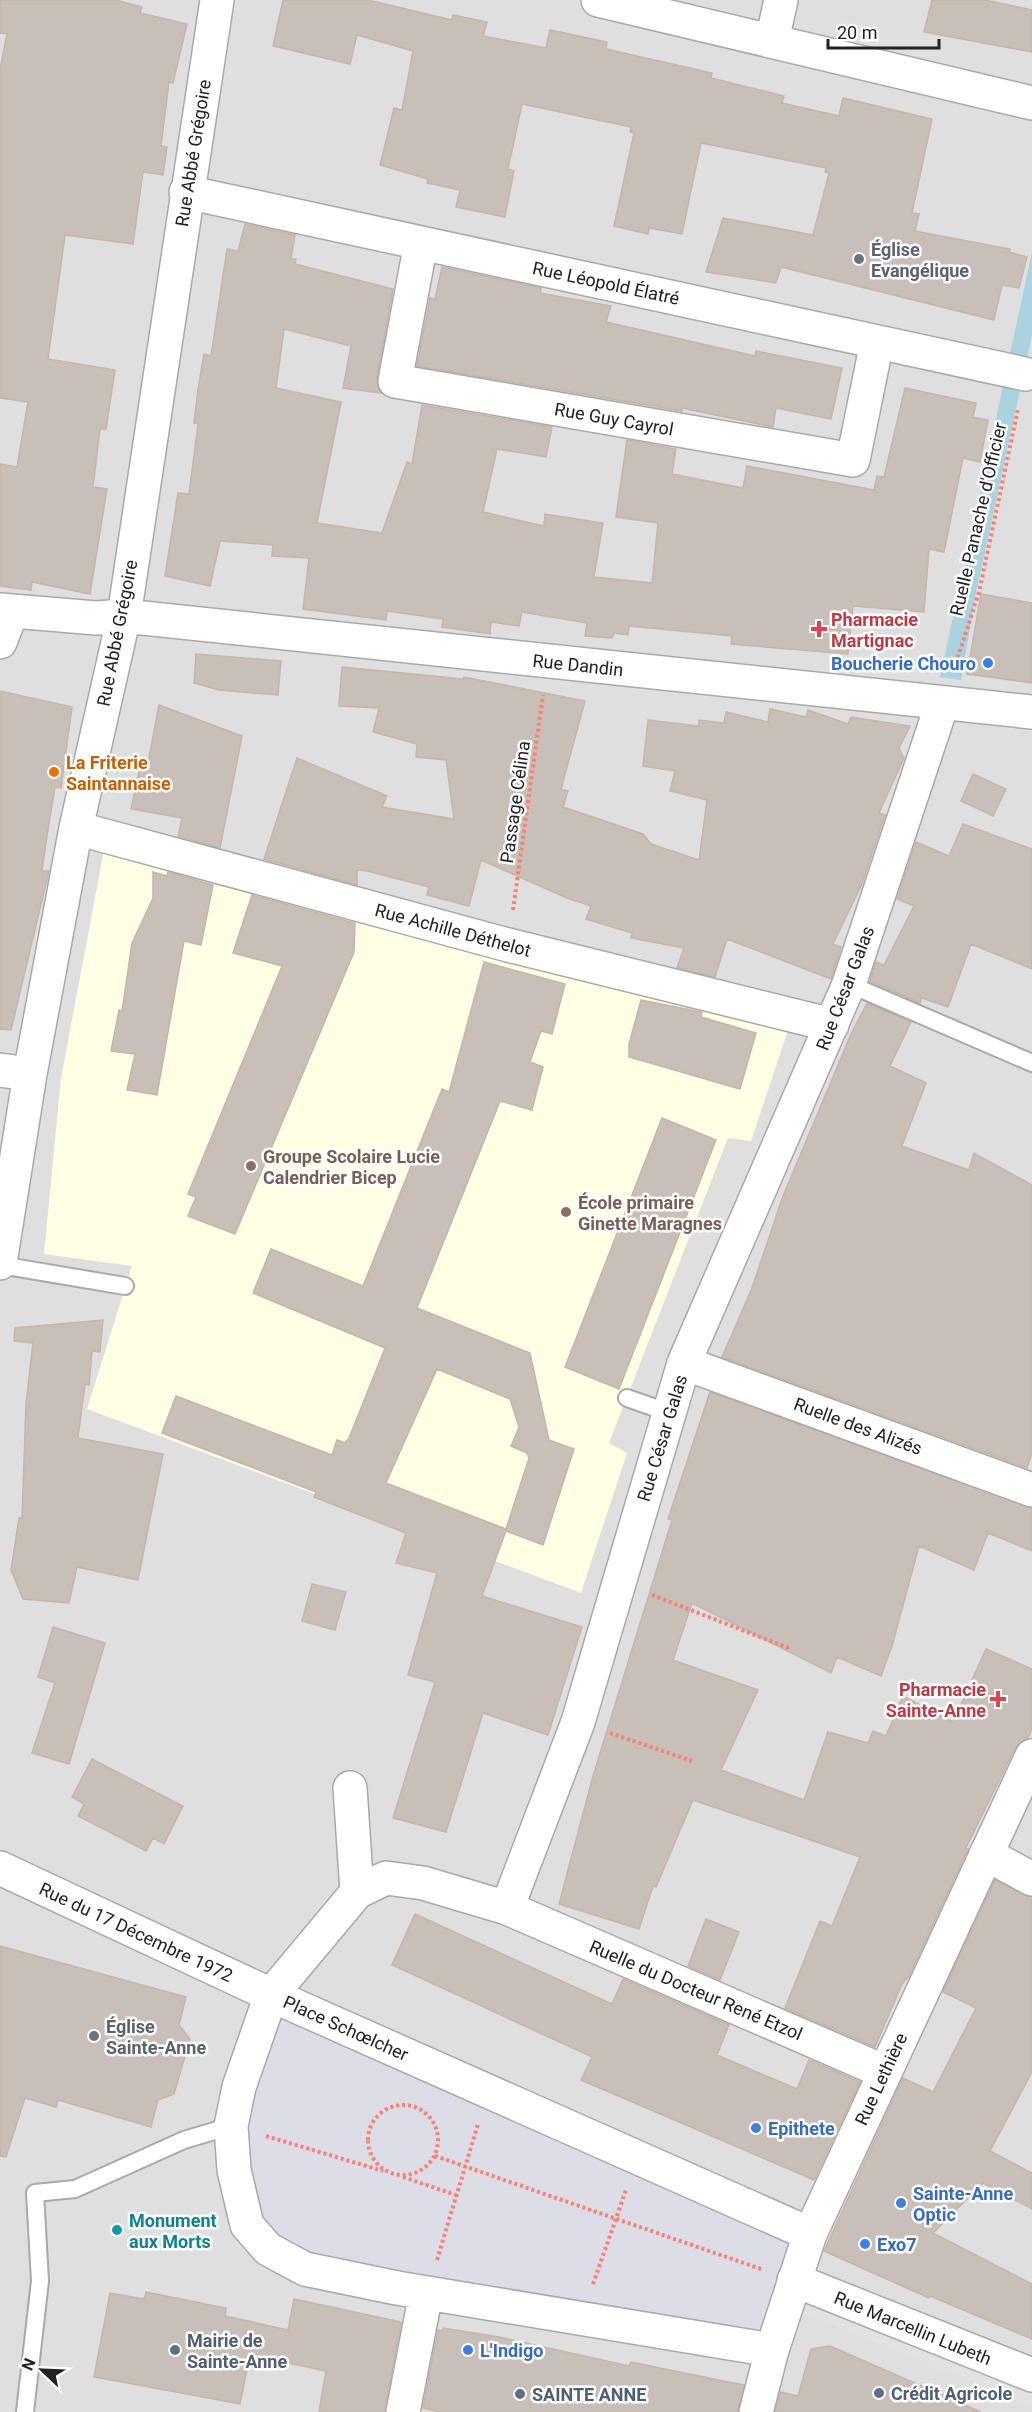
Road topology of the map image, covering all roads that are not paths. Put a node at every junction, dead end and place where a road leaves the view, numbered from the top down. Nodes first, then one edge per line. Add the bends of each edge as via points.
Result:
1 (598, 0) edge
2 (781, 0) edge
3 (208, 2) edge
4 (772, 41) junction
5 (1032, 103) edge
6 (186, 192) junction
7 (421, 243) junction
8 (877, 342) junction
9 (1025, 374) road end
10 (6, 610) edge
11 (124, 616) junction
12 (0, 642) edge
13 (942, 704) junction
14 (1032, 712) edge
15 (76, 828) junction
16 (849, 984) junction
17 (832, 1025) junction
18 (1032, 1063) edge
19 (15, 1072) edge
20 (0, 1264) edge
21 (125, 1286) dead end
22 (684, 1363) junction
23 (627, 1398) dead end
24 (670, 1413) junction
25 (1032, 1490) edge
26 (1032, 1756) edge
27 (350, 1788) dead end
28 (986, 1854) junction
29 (0, 1868) edge
30 (1032, 1879) edge
31 (357, 1892) junction
32 (507, 1908) junction
33 (272, 1995) junction
34 (885, 2072) junction
35 (231, 2126) junction
36 (810, 2234) junction
37 (794, 2280) junction
38 (426, 2293) junction
39 (772, 2350) junction
40 (1032, 2375) edge
41 (25, 2412) edge
42 (403, 2412) edge
43 (756, 2412) edge

1 - 4 street
2 - 4 street
3 - 6 street, Rue Abbé Grégoire
4 - 5 street
6 - 7 street, Rue Léopold Élatré
6 - 11 street, Rue Abbé Grégoire
7 - 8 street, Rue Léopold Élatré
7 - 8 street, Rue Guy Cayrol via 395,381 853,460
8 - 9 street, Rue Léopold Élatré
10 - 11 street, Rue Dandin via 96,618
10 - 12 street
11 - 13 street, Rue Dandin
11 - 15 street, Rue Abbé Grégoire
13 - 14 street, Rue Dandin
13 - 16 street, Rue César Galas
15 - 17 street, Rue Achille Déthelot via 508,945
15 - 19 street, Rue Abbé Grégoire
16 - 17 street, Rue César Galas
16 - 18 lane
17 - 22 street, Rue César Galas
19 - 20 street, Rue Abbé Grégoire
20 - 21 lane
22 - 24 street, Rue César Galas
22 - 25 street, Ruelle des Alizés
23 - 24 lane
24 - 32 street, Rue César Galas via 578,1722
26 - 28 street, Rue Lethière
27 - 31 street
28 - 30 street
28 - 34 street, Rue Lethière
29 - 33 street, Rue du 17 Décembre 1972
31 - 32 street via 386,1878 423,1883
31 - 33 street
32 - 34 street, Ruelle du Docteur René Etzol
33 - 35 street, Place Schœlcher via 239,2087
33 - 36 street, Place Schœlcher
34 - 36 street, Rue Lethière
35 - 38 street, Place Schœlcher via 234,2170 247,2225 268,2249 305,2269
35 - 41 lane via 184,2140 75,2189 35,2193 40,2281
36 - 37 street, Rue Lethière
37 - 39 street, Rue Lethière
37 - 40 street, Rue Marcellin Lubeth
38 - 39 street, Place Schœlcher
38 - 42 street
39 - 43 street, Rue Lethière

